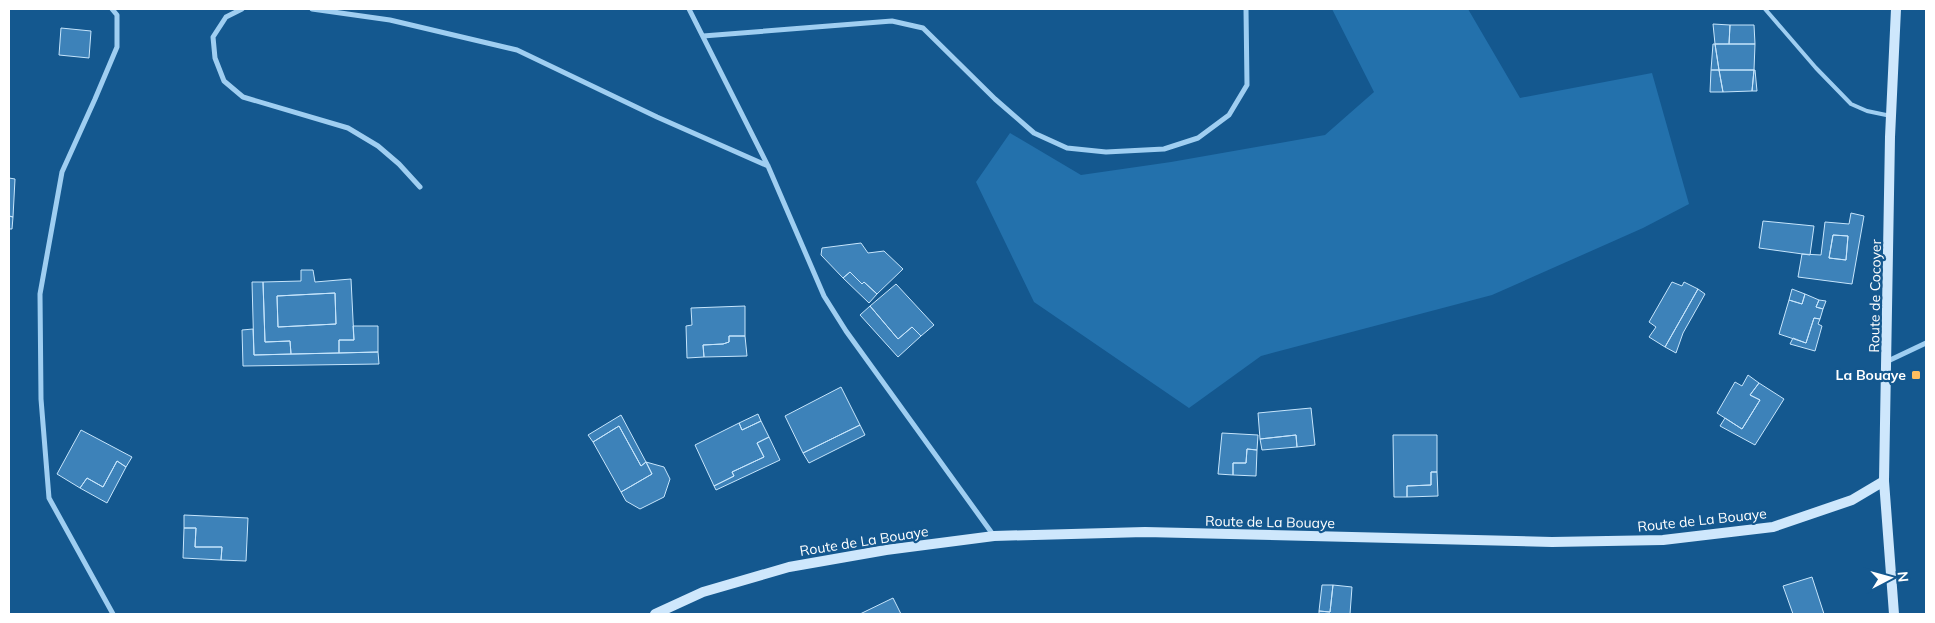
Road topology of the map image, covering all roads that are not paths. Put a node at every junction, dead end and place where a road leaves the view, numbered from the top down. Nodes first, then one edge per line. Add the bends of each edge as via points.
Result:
1 (112, 9) edge
2 (242, 9) edge
3 (312, 9) edge
4 (689, 9) edge
5 (1246, 9) edge
6 (1766, 9) edge
7 (1896, 9) edge
8 (703, 36) junction
9 (1891, 116) junction
10 (768, 166) junction
11 (420, 187) dead end
12 (1926, 343) edge
13 (1888, 360) junction
14 (1884, 481) junction
15 (994, 536) junction
16 (113, 614) edge
17 (655, 614) edge
18 (1894, 614) edge

1 - 16 street via 117,15 117,47 62,172 40,294 41,399 49,498
2 - 11 street via 226,17 214,37 215,58 224,81 243,97 348,128 378,146
3 - 10 street via 390,20 517,50
4 - 8 street
5 - 8 street via 1247,85 1229,115 1198,138 1164,149 1106,152 1068,148 1034,133 924,28 892,21
6 - 9 lane via 1851,104
7 - 9 main road, Route de Cocoyer
8 - 10 street
9 - 13 main road, Route de Cocoyer
10 - 15 street via 824,296
12 - 13 street
13 - 14 main road, Route de Cocoyer
14 - 15 main road, Route de La Bouaye via 1852,500 1773,527 1663,540 1552,542 1146,532
14 - 18 main road, Route de Cocoyer
15 - 17 main road, Route de La Bouaye via 789,567 703,592

